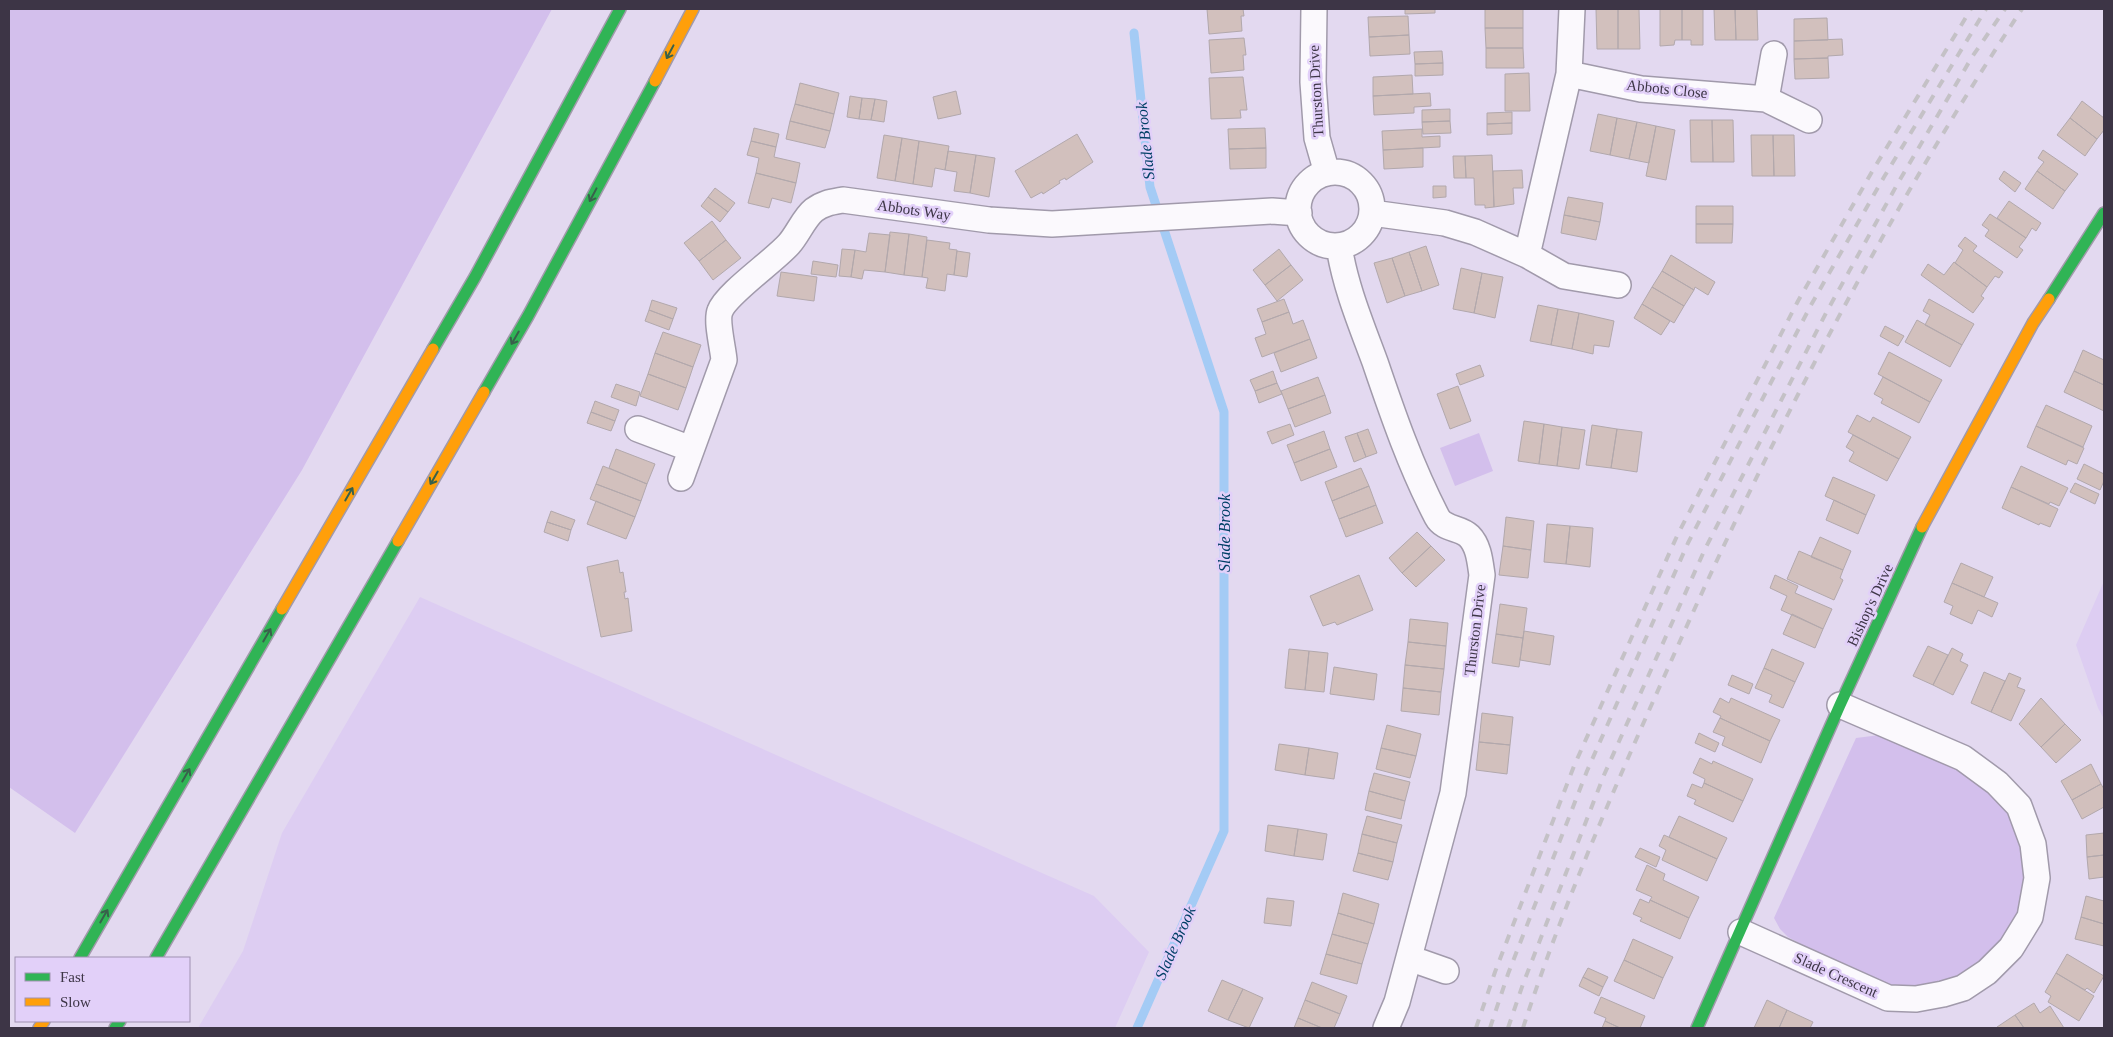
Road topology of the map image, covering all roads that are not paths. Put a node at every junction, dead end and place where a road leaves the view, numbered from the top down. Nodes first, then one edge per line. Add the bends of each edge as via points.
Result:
1 (620, 9) edge
2 (693, 9) edge
3 (1314, 9) edge
4 (1572, 9) edge
5 (1774, 54) dead end
6 (1569, 74) junction
7 (1766, 99) junction
8 (1809, 120) dead end
9 (1327, 173) junction
10 (1372, 213) junction
11 (1298, 214) junction
12 (2104, 214) edge
13 (1339, 246) junction
14 (1526, 256) junction
15 (1618, 285) dead end
16 (638, 428) dead end
17 (692, 449) junction
18 (681, 478) dead end
19 (1840, 705) junction
20 (1741, 932) junction
21 (81, 957) edge
22 (157, 957) edge
23 (1409, 958) junction
24 (1446, 971) dead end
25 (1386, 1028) edge
26 (1697, 1028) edge

21 -> 1 main road via 474,278
2 -> 22 main road via 528,316
3 - 9 street, Thurston Drive via 1313,82 1318,138
4 - 6 street
5 - 7 street
6 - 7 street, Abbots Close via 1641,89
6 - 14 street
7 - 8 street, Abbots Close
9 - 10 street via 1340,172 1360,182 1369,197
9 - 11 street via 1318,176 1302,193
10 - 13 street via 1362,235
10 - 14 street via 1445,223 1475,232
11 - 13 street via 1310,236 1319,242
11 - 17 street, Abbots Way via 1272,211 1052,224 988,220 843,200 825,203 812,211 789,244 730,297 720,311 724,360
12 - 19 main road, Bishop's Drive via 2033,323 1931,508
13 - 23 street, Thurston Drive via 1343,274 1354,306 1422,487 1439,520 1448,528 1469,536 1478,552 1482,575 1453,793
14 - 15 street via 1564,276
16 - 17 street
17 - 18 street, Abbots Way
19 - 20 main road, Bishop's Drive
19 - 20 street, Slade Crescent via 1963,758 1998,783 2019,806 2033,844 2037,878 2030,917 2011,948 1987,972 1964,988 1916,999 1888,998
20 - 26 main road, Bishop's Drive
23 - 24 street
23 - 25 street, Thurston Drive

